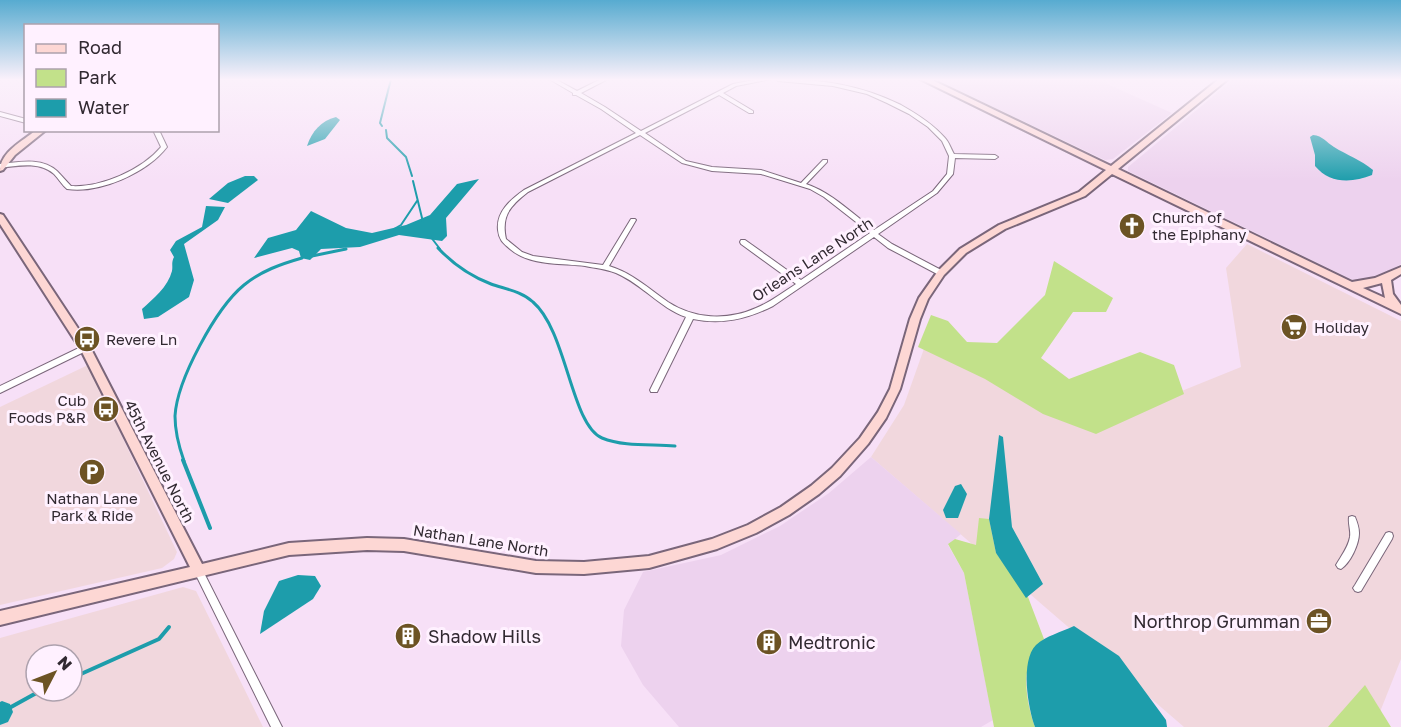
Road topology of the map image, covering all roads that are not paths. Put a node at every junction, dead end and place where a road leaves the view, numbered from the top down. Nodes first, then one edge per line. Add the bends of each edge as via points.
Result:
1 (610, 113) edge
2 (680, 113) edge
3 (909, 113) edge
4 (994, 113) edge
5 (1182, 113) edge
6 (0, 114) edge
7 (24, 120) edge
8 (39, 132) edge
9 (157, 132) edge
10 (640, 133) junction
11 (953, 156) junction
12 (995, 158) dead end
13 (825, 161) dead end
14 (0, 167) edge
15 (1112, 170) junction
16 (803, 184) junction
17 (0, 217) edge
18 (633, 220) dead end
19 (874, 235) junction
20 (744, 242) dead end
21 (604, 268) junction
22 (1401, 270) edge
23 (941, 273) junction
24 (1386, 279) junction
25 (801, 284) junction
26 (1350, 285) junction
27 (1401, 309) edge
28 (691, 315) junction
29 (85, 348) junction
30 (0, 390) edge
31 (654, 390) dead end
32 (1352, 520) dead end
33 (1389, 536) dead end
34 (1341, 565) dead end
35 (198, 570) junction
36 (1359, 588) dead end
37 (0, 618) edge
38 (277, 727) edge

1 - 10 street
2 - 10 street
3 - 11 street via 938,132
4 - 15 street
5 - 15 street, Nathan Lane North
6 - 7 street
8 - 14 street
9 - 14 street via 164,147 158,157 90,188 69,188 43,165
10 - 16 street via 691,165 761,172
10 - 21 street, Orleans Lane North via 517,198 503,213 503,240 520,254
11 - 12 street
11 - 19 street, Orleans Lane North via 950,176 944,184
13 - 16 street
15 - 23 street, Nathan Lane North via 1082,194 982,237
15 - 26 street
16 - 19 street via 826,196
17 - 29 street, 45th Avenue North
18 - 21 street
19 - 23 street
19 - 25 street, Orleans Lane North
20 - 25 street
21 - 28 street, Orleans Lane North via 632,279 669,306
22 - 24 street
23 - 35 street, Nathan Lane North via 915,319 895,389 864,441 836,472 785,511 713,545 626,565 559,568 404,545 325,545 289,549
24 - 26 street via 1369,285
24 - 27 street via 1388,295
25 - 28 street, Orleans Lane North via 758,312 725,320
26 - 27 street
28 - 31 street
29 - 30 street
29 - 35 street, 45th Avenue North
32 - 34 street via 1356,540
33 - 36 street
35 - 37 street, Nathan Lane North
35 - 38 street, 45th Avenue North

